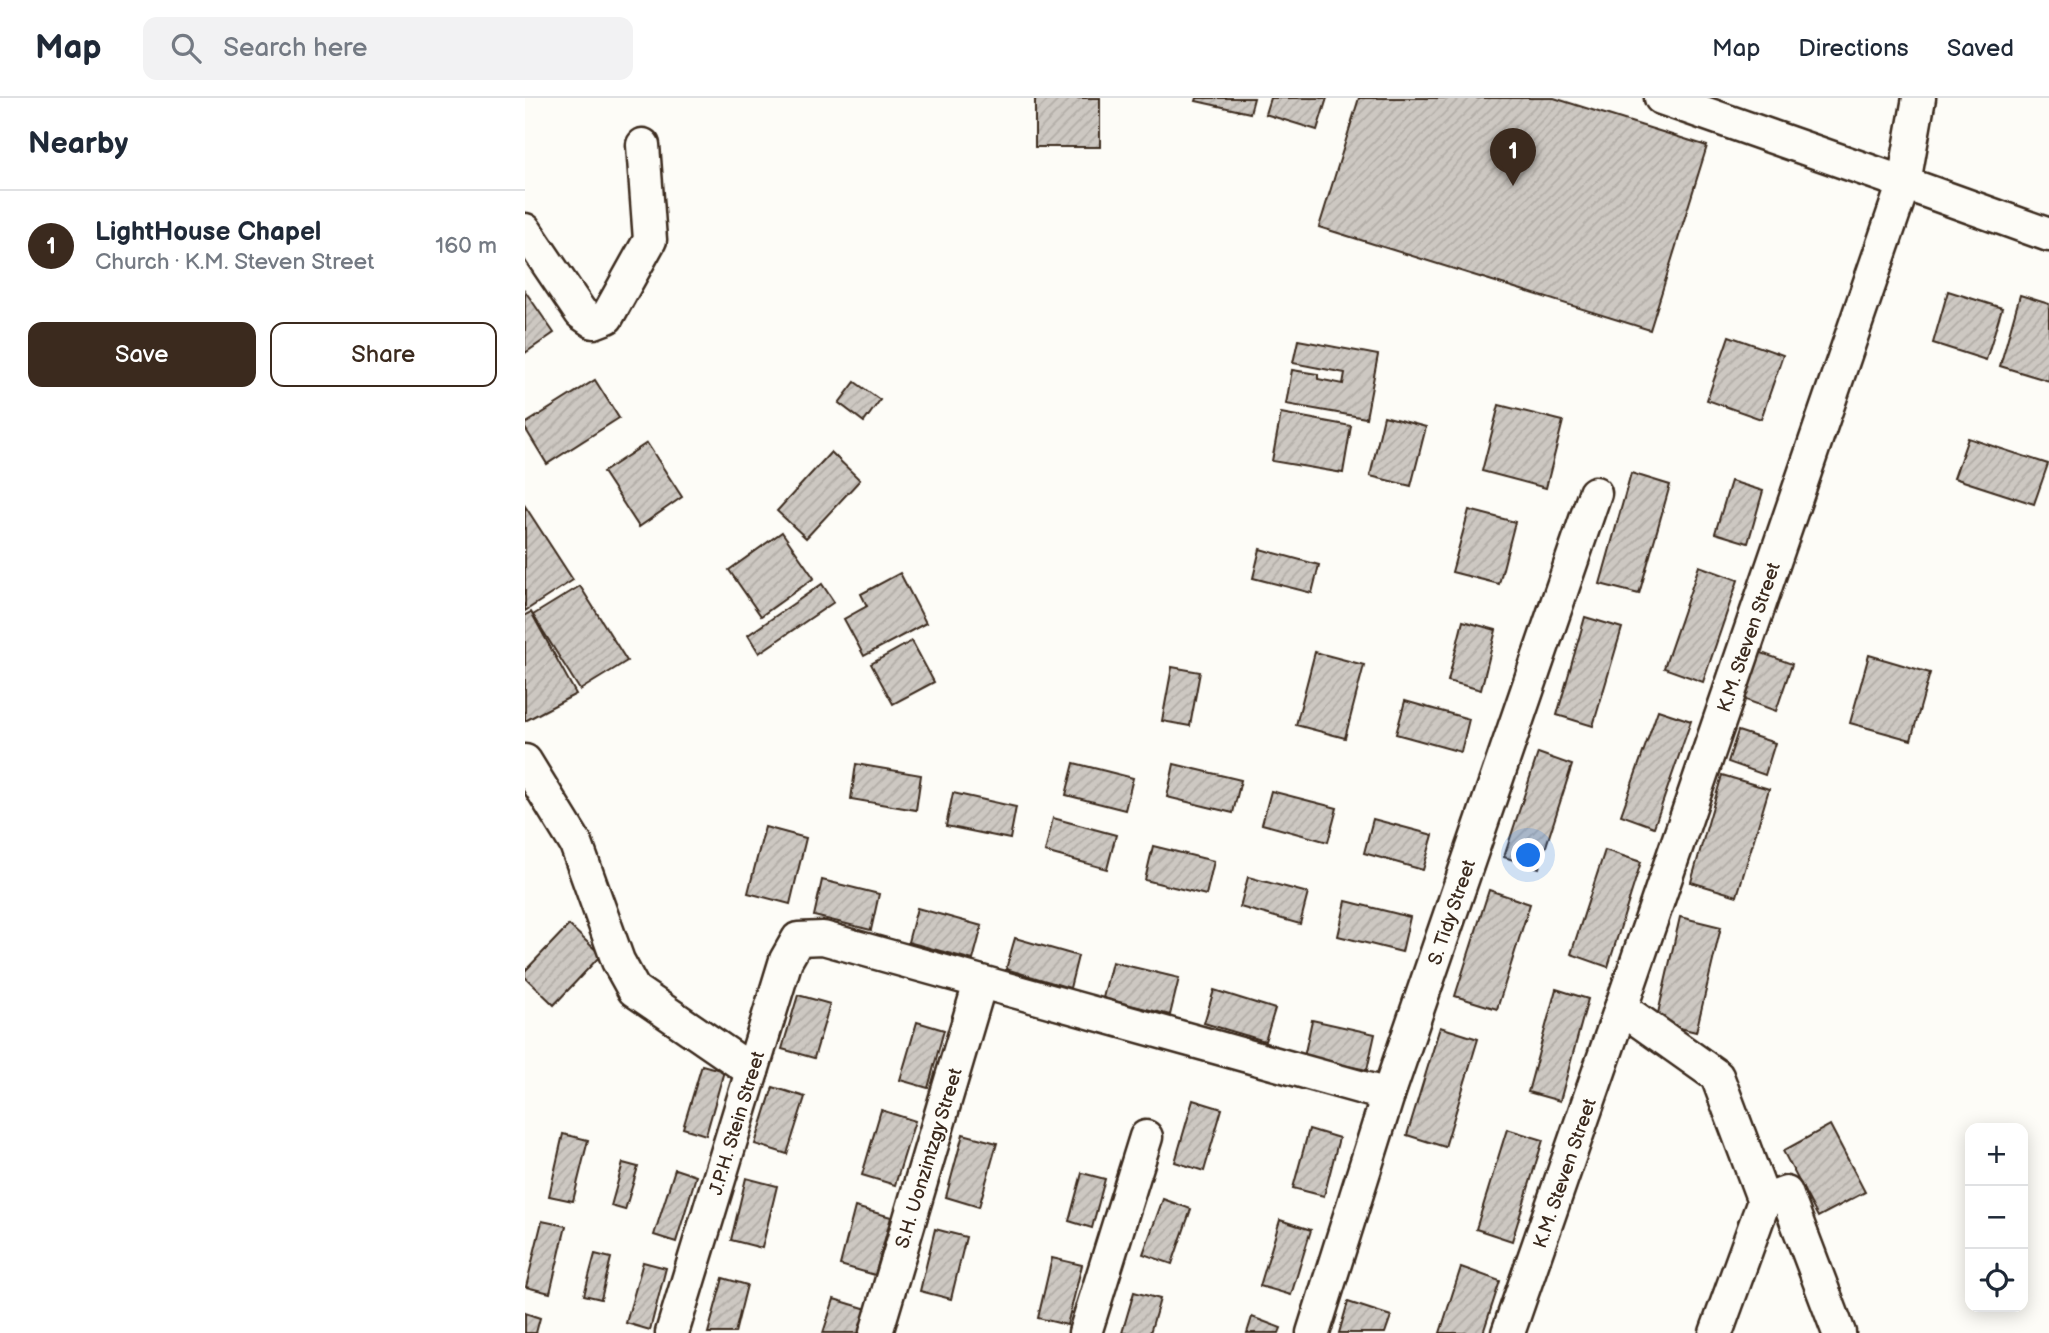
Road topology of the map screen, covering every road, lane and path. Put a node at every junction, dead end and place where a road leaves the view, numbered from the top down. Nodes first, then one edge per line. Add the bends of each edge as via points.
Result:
1 (1661, 98) edge
2 (1919, 98) edge
3 (643, 145) dead end
4 (1903, 183) junction
5 (525, 230) edge
6 (2049, 235) edge
7 (1595, 494) dead end
8 (525, 761) edge
9 (981, 983) junction
10 (1621, 1008) junction
11 (751, 1072) junction
12 (1388, 1095) junction
13 (1146, 1137) dead end
14 (1764, 1201) junction
15 (672, 1333) edge
16 (876, 1333) edge
17 (1085, 1333) edge
18 (1313, 1333) edge
19 (1508, 1333) edge
20 (1716, 1333) edge
21 (1839, 1333) edge

1 - 4 street
2 - 4 street, K.M. Steven Street
3 - 5 street via 650,240 607,317 594,322 581,313
4 - 6 street
4 - 10 street, K.M. Steven Street
7 - 12 street, S. Tidy Street
8 - 11 street via 576,844 618,961 634,990
9 - 11 street, J.P.H. Stein Street via 823,938 798,939 786,960
9 - 12 street
9 - 16 street, S.H. Uonzintzgy Street
10 - 14 street via 1717,1076
10 - 19 street, K.M. Steven Street
11 - 15 street, J.P.H. Stein Street
12 - 18 street, S. Tidy Street
13 - 17 street
14 - 20 street
14 - 21 street via 1786,1193

